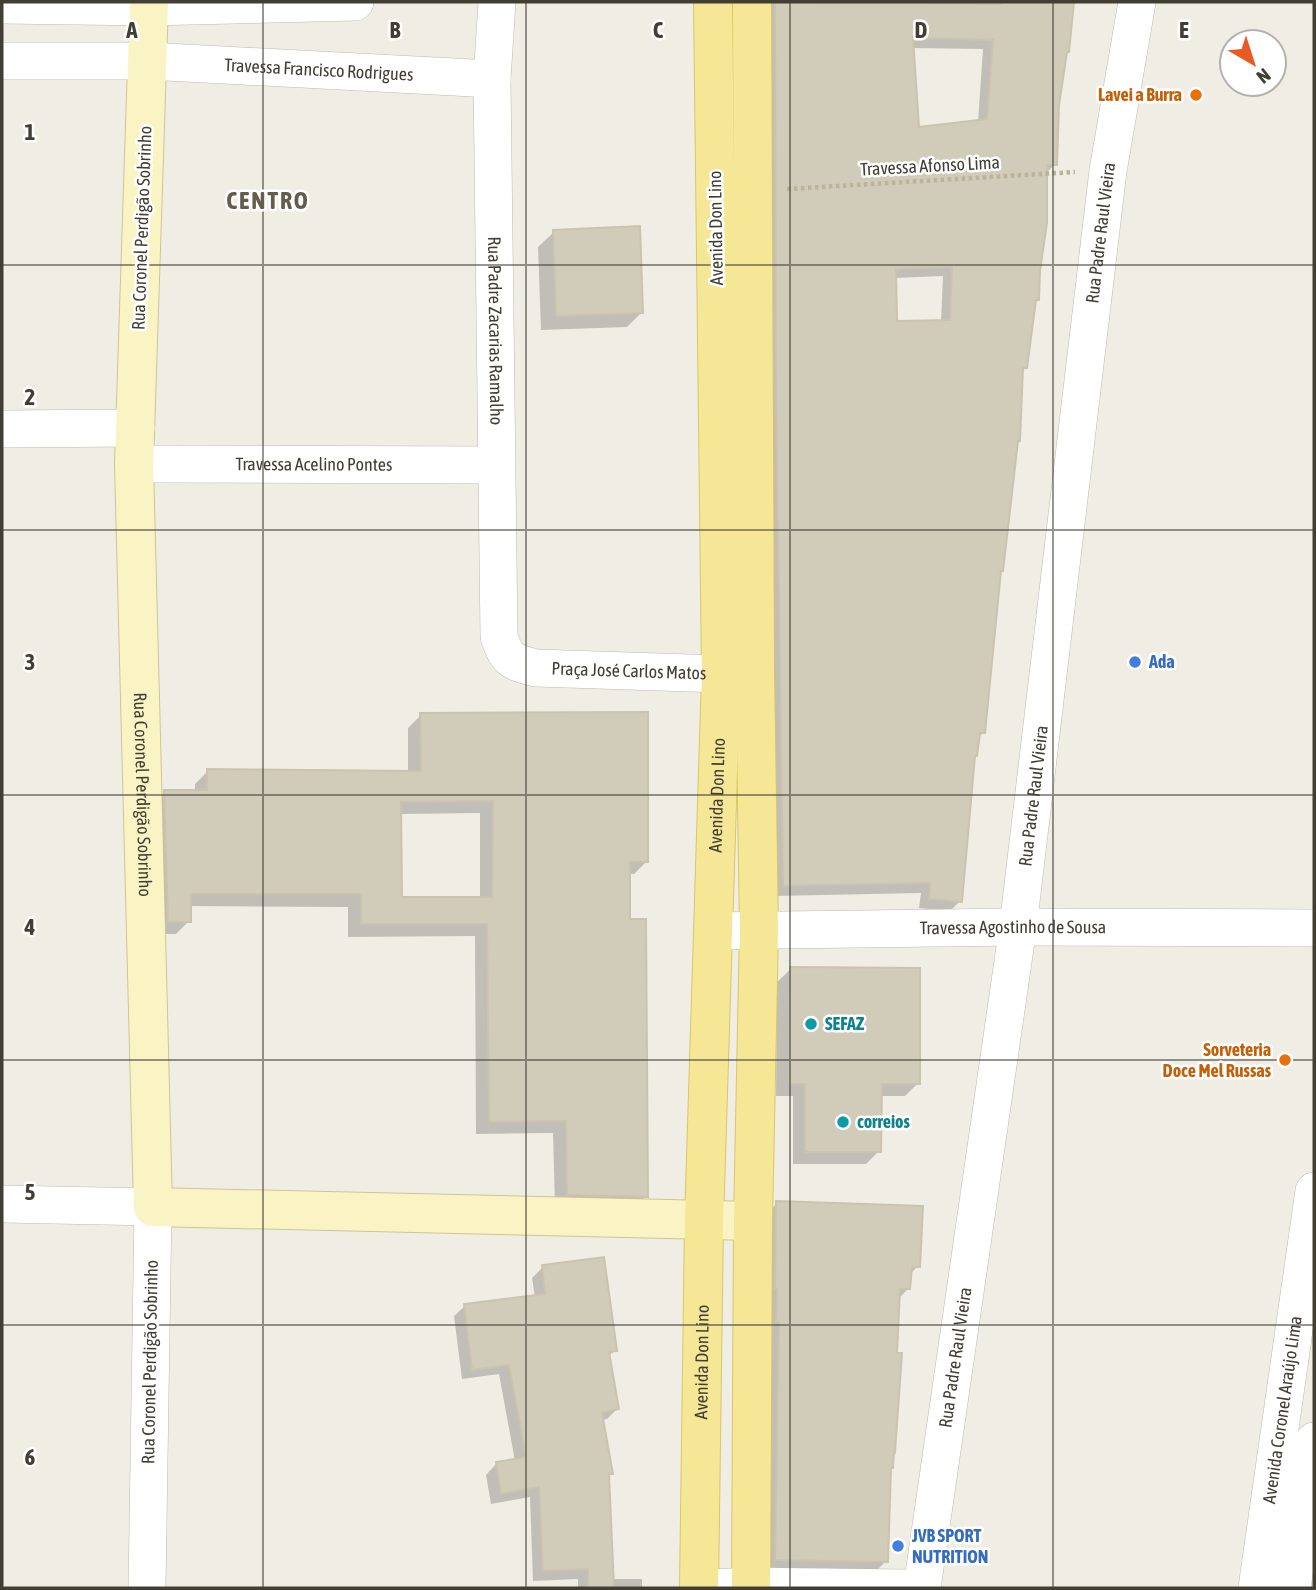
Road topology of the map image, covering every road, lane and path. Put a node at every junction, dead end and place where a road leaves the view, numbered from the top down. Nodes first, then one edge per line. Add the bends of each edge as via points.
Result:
1 (355, 2) edge
2 (496, 2) edge
3 (713, 2) edge
4 (752, 2) edge
5 (1137, 2) edge
6 (149, 4) edge
7 (2, 5) edge
8 (2, 61) edge
9 (146, 61) junction
10 (492, 79) junction
11 (1108, 170) junction
12 (753, 191) junction
13 (2, 429) edge
14 (135, 446) junction
15 (496, 465) junction
16 (507, 657) joint
17 (738, 674) junction
18 (1018, 926) junction
19 (1314, 928) edge
20 (759, 929) junction
21 (714, 930) junction
22 (1314, 1191) edge
23 (2, 1204) edge
24 (153, 1207) junction
25 (704, 1222) junction
26 (753, 1222) junction
27 (1308, 1264) edge
28 (1314, 1441) edge
29 (751, 1587) edge
30 (147, 1588) edge
31 (699, 1588) edge
32 (712, 1588) edge
33 (906, 1588) edge
34 (922, 1588) edge
35 (1257, 1588) edge
36 (1292, 1588) edge

1 - 6 street
2 - 10 street, Rua Padre Zacarias Ramalho
3 - 17 main road, Avenida Don Lino
4 - 12 main road, Avenida Don Lino
5 - 11 street, Rua Padre Raul Vieira
6 - 7 street
6 - 9 street, Rua Coronel Perdigão Sobrinho
8 - 9 street, Travessa Francisco Rodrigues
9 - 10 street, Travessa Francisco Rodrigues
9 - 14 street, Rua Coronel Perdigão Sobrinho
10 - 15 street, Rua Padre Zacarias Ramalho
11 - 12 path, Travessa Afonso Lima
11 - 18 street, Rua Padre Raul Vieira
12 - 17 main road, Avenida Don Lino
13 - 14 street, Travessa Acelino Pontes
14 - 15 street, Travessa Acelino Pontes
14 - 24 street, Rua Coronel Perdigão Sobrinho
15 - 16 street, Rua Padre Zacarias Ramalho via 499,636
16 - 17 street, Praça José Carlos Matos via 536,668
17 - 20 main road, Avenida Don Lino
17 - 21 main road, Avenida Don Lino
18 - 19 street, Travessa Agostinho de Sousa
18 - 20 street, Travessa Agostinho de Sousa
18 - 34 street, Rua Padre Raul Vieira
20 - 21 street, Travessa Agostinho de Sousa
20 - 26 main road, Avenida Don Lino
21 - 25 main road, Avenida Don Lino
22 - 27 street, Avenida Coronel Araújo Lima
23 - 24 street
24 - 25 street
24 - 30 street, Rua Coronel Perdigão Sobrinho
25 - 26 street
25 - 31 main road, Avenida Don Lino
26 - 29 main road, Avenida Don Lino
27 - 35 street, Avenida Coronel Araújo Lima
28 - 36 street, Avenida Coronel Araújo Lima
29 - 32 street
29 - 33 street

